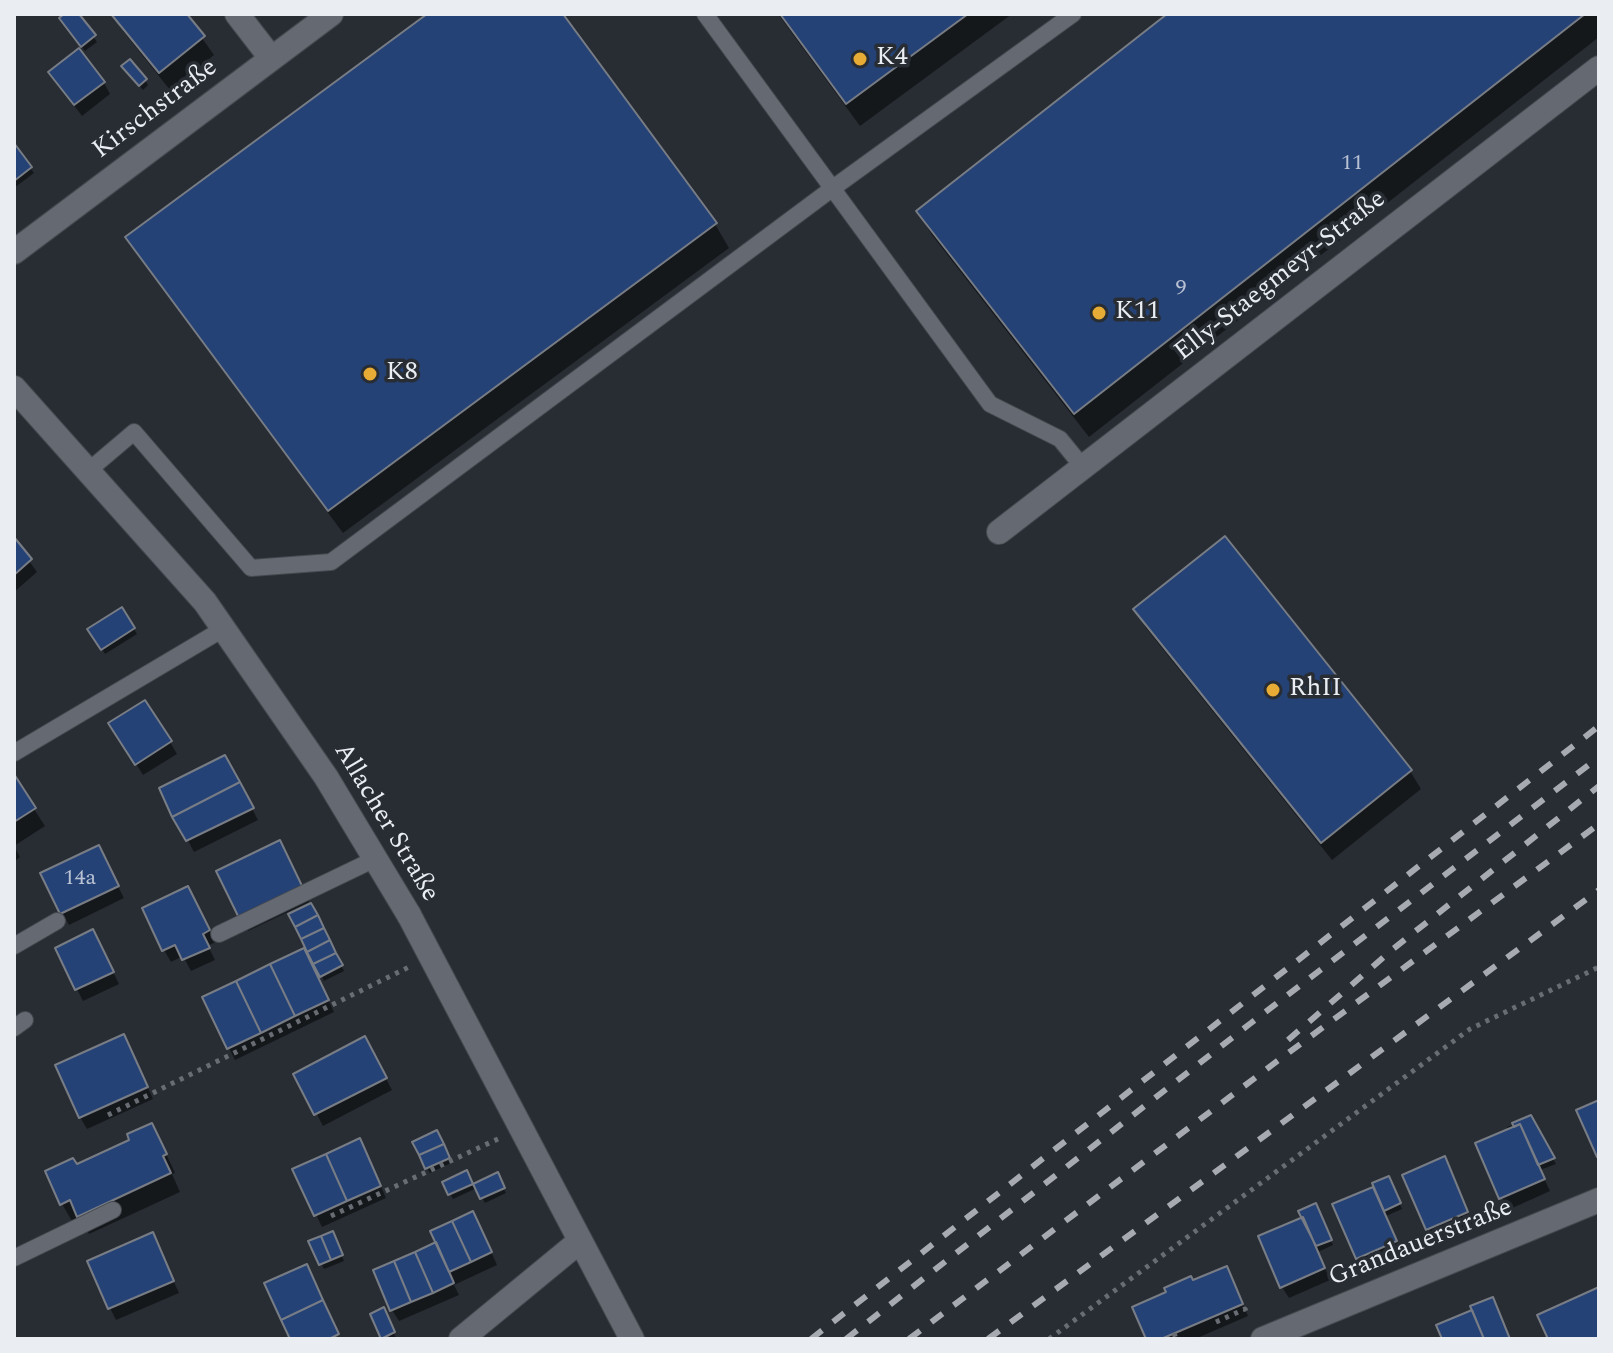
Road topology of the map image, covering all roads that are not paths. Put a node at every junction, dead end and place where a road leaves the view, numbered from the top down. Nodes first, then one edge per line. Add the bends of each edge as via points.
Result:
1 (237, 14) edge
2 (331, 14) edge
3 (705, 14) edge
4 (1061, 17) edge
5 (271, 58) junction
6 (1599, 68) edge
7 (833, 188) junction
8 (14, 252) edge
9 (14, 388) edge
10 (1082, 466) junction
11 (88, 471) junction
12 (999, 532) dead end
13 (223, 629) junction
14 (14, 753) edge
15 (375, 859) junction
16 (57, 921) dead end
17 (219, 934) dead end
18 (14, 946) edge
19 (1599, 1200) edge
20 (113, 1210) dead end
21 (580, 1241) junction
22 (14, 1258) edge
23 (461, 1339) edge
24 (632, 1339) edge
25 (1263, 1339) edge

1 - 5 street
2 - 5 street, Kirschstraße
3 - 7 lane
4 - 7 lane
5 - 8 street, Kirschstraße
6 - 10 street, Elly-Staegmeyr-Straße
7 - 10 lane via 990,404 1060,439
7 - 11 lane via 331,562 251,568 134,432
9 - 11 street, Allacher Straße
10 - 12 street, Elly-Staegmeyr-Straße
11 - 13 street, Allacher Straße
13 - 14 lane
13 - 15 street, Allacher Straße via 326,777
15 - 17 lane
15 - 21 street, Allacher Straße
16 - 18 lane
19 - 25 street, Grandauerstraße
20 - 22 lane
21 - 23 street
21 - 24 street, Allacher Straße

